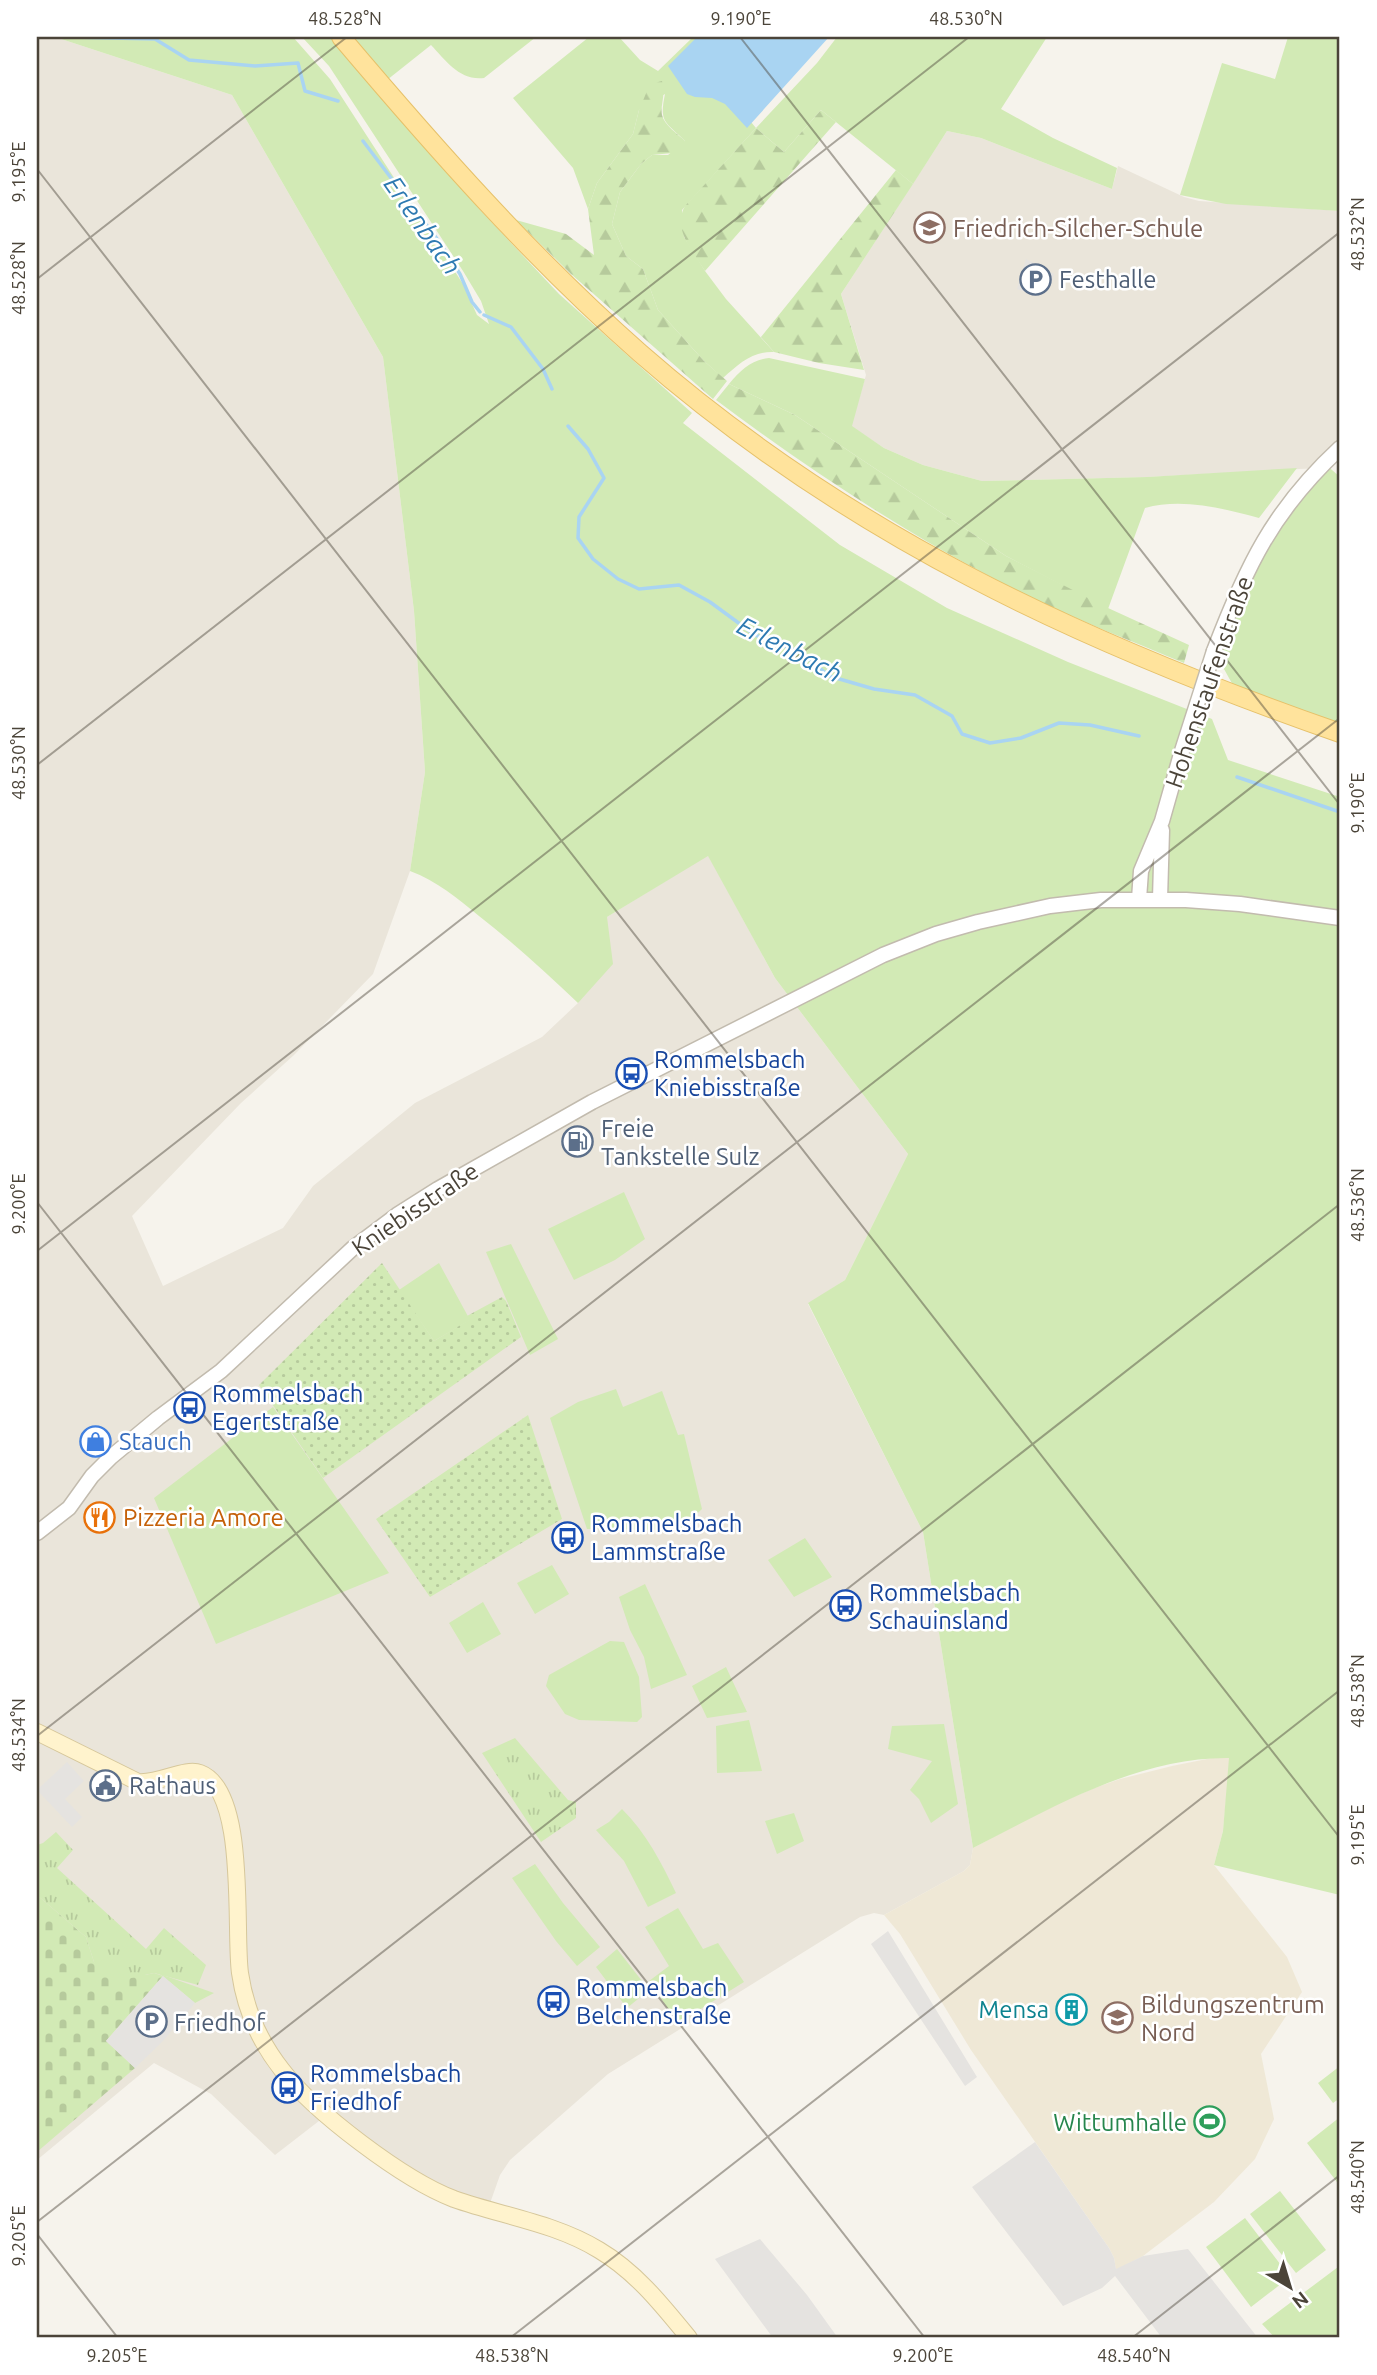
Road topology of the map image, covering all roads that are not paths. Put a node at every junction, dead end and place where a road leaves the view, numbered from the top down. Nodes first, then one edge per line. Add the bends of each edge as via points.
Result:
1 (341, 37) edge
2 (1340, 448) edge
3 (1336, 733) edge
4 (1162, 821) junction
5 (1160, 898) junction
6 (1139, 899) junction
7 (1340, 918) edge
8 (37, 1533) edge
9 (37, 1732) edge
10 (689, 2338) edge

1 - 3 main road via 444,156 569,287 642,354 779,461 912,547 1022,605
2 - 4 street, Hohenstaufenstraße, bridge via 1273,523 1244,576 1214,651
4 - 5 street, Hohenstaufenstraße
4 - 6 street, Hohenstaufenstraße via 1141,872
5 - 6 street, Kniebisstraße
5 - 7 street, Kniebisstraße
6 - 8 street, Kniebisstraße via 1068,904 978,922 911,944 592,1102 397,1215 354,1248 221,1371 111,1457 69,1508
9 - 10 main road via 138,1782 155,1782 185,1772 212,1780 232,1831 239,1964 247,2002 260,2035 288,2077 358,2139 433,2189 547,2227 607,2255 643,2284

